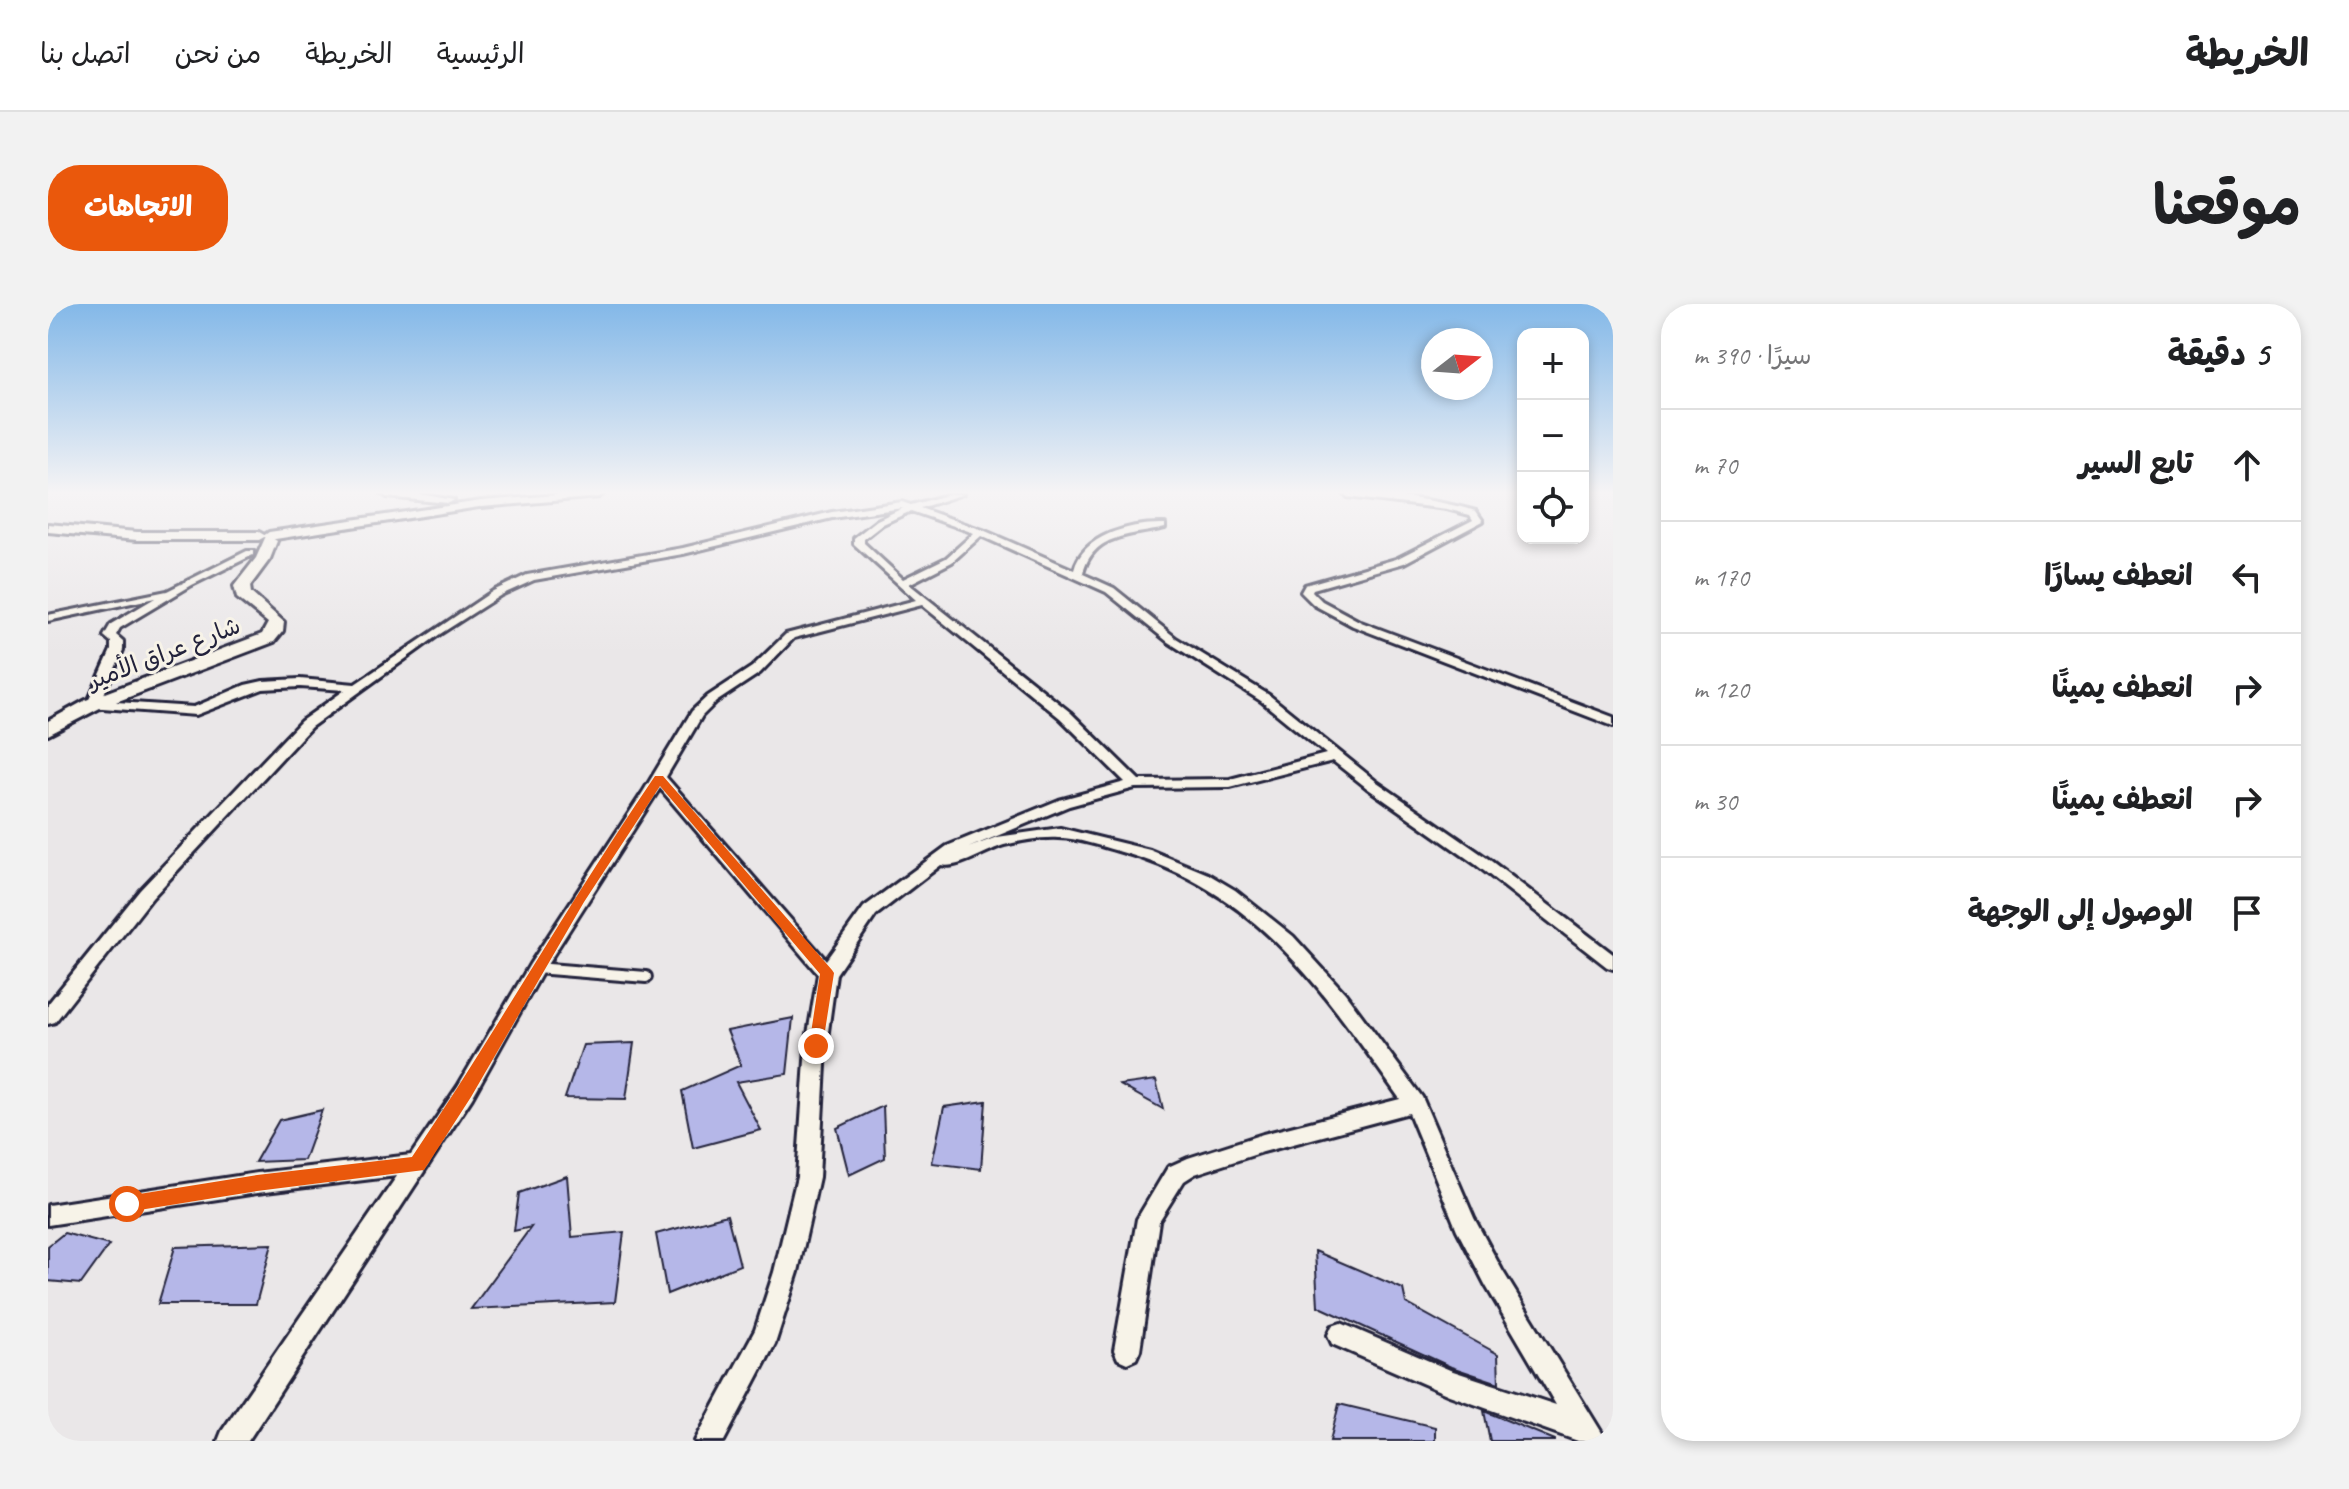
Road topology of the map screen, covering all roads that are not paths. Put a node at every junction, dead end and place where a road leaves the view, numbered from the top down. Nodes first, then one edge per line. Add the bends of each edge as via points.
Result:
1 (242, 547) edge
2 (269, 547) edge
3 (700, 547) edge
4 (863, 547) edge
5 (963, 547) edge
6 (1013, 547) edge
7 (1092, 547) edge
8 (1427, 547) edge
9 (254, 550) junction
10 (1077, 576) junction
11 (902, 584) junction
12 (173, 592) junction
13 (925, 601) junction
14 (48, 618) edge
15 (360, 688) junction
16 (93, 704) junction
17 (1613, 722) edge
18 (51, 725) edge
19 (1335, 756) junction
20 (659, 778) junction
21 (1135, 784) junction
22 (927, 868) junction
23 (1613, 963) edge
24 (536, 968) junction
25 (827, 973) junction
26 (646, 977) dead end
27 (48, 1017) edge
28 (1415, 1103) junction
29 (417, 1164) junction
30 (48, 1215) edge
31 (1341, 1335) dead end
32 (1127, 1350) dead end
33 (1589, 1434) edge
34 (232, 1441) edge
35 (709, 1441) edge

1 - 9 main road
2 - 9 street
3 - 15 street via 523,579 436,632
4 - 11 street
5 - 11 street
6 - 10 street
7 - 10 street
8 - 17 street via 1306,592 1357,624
9 - 12 street
9 - 16 main road, شارع عراق الأمير via 243,595 276,622 268,638
10 - 19 street via 1110,590 1172,640 1265,698
11 - 13 street
12 - 14 street
12 - 16 street via 111,630 117,650
13 - 20 street via 790,636 756,670 697,714
13 - 21 street via 1065,715
15 - 16 street via 263,685 196,711
15 - 27 street via 306,724 218,815 146,894
16 - 18 main road, شارع عراق الأمير
19 - 21 street via 1230,783
19 - 23 street
20 - 24 street
20 - 25 street
21 - 22 street via 998,828 952,849
22 - 25 street via 870,911
22 - 28 street via 1009,838 1060,833 1144,853 1202,878 1287,940 1338,998
24 - 26 lane
24 - 29 street
25 - 35 street via 816,1046 808,1177 786,1272 766,1335
28 - 32 street via 1263,1143 1176,1174 1148,1219
28 - 33 street via 1465,1223
29 - 30 street
29 - 34 street
31 - 33 street

